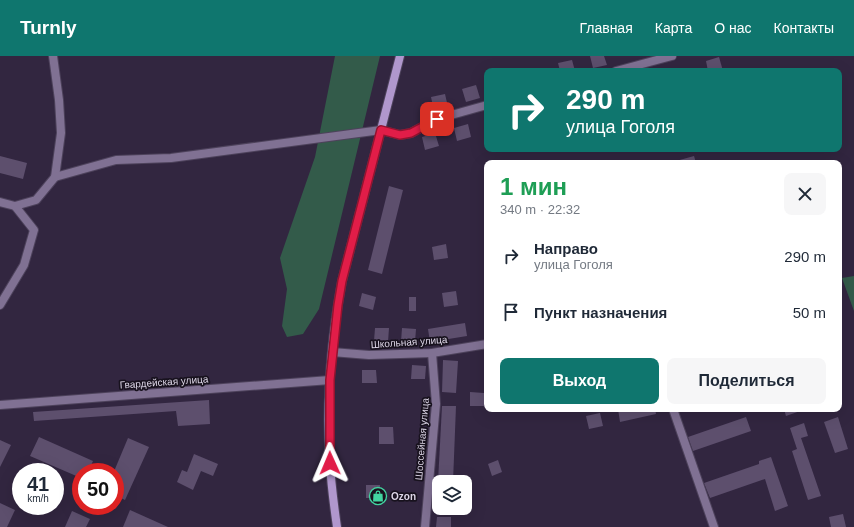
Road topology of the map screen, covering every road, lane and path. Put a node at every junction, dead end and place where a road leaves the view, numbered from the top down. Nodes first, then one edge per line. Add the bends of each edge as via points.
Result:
1 (53, 56) edge
2 (400, 56) edge
3 (672, 56) edge
4 (627, 68) edge
5 (484, 106) edge
6 (381, 130) junction
7 (55, 177) junction
8 (0, 202) edge
9 (15, 206) junction
10 (0, 305) edge
11 (484, 344) edge
12 (332, 352) junction
13 (432, 353) junction
14 (330, 380) junction
15 (0, 404) edge
16 (674, 412) edge
17 (337, 527) edge
18 (425, 527) edge
19 (714, 527) edge

1 - 7 street via 61,133
2 - 6 main road
3 - 4 street
5 - 6 street via 437,119 411,133 400,135
6 - 7 street via 171,158 116,160
6 - 12 main road via 342,281
7 - 9 street via 36,200
8 - 9 street
9 - 10 street via 34,230 24,265
11 - 13 street, Школьная улица
12 - 13 street, Школьная улица via 369,355
12 - 14 main road
13 - 18 street, Шоссейная улица via 436,404
14 - 15 street, Гвардейская улица
14 - 17 main road via 330,463
16 - 19 street

